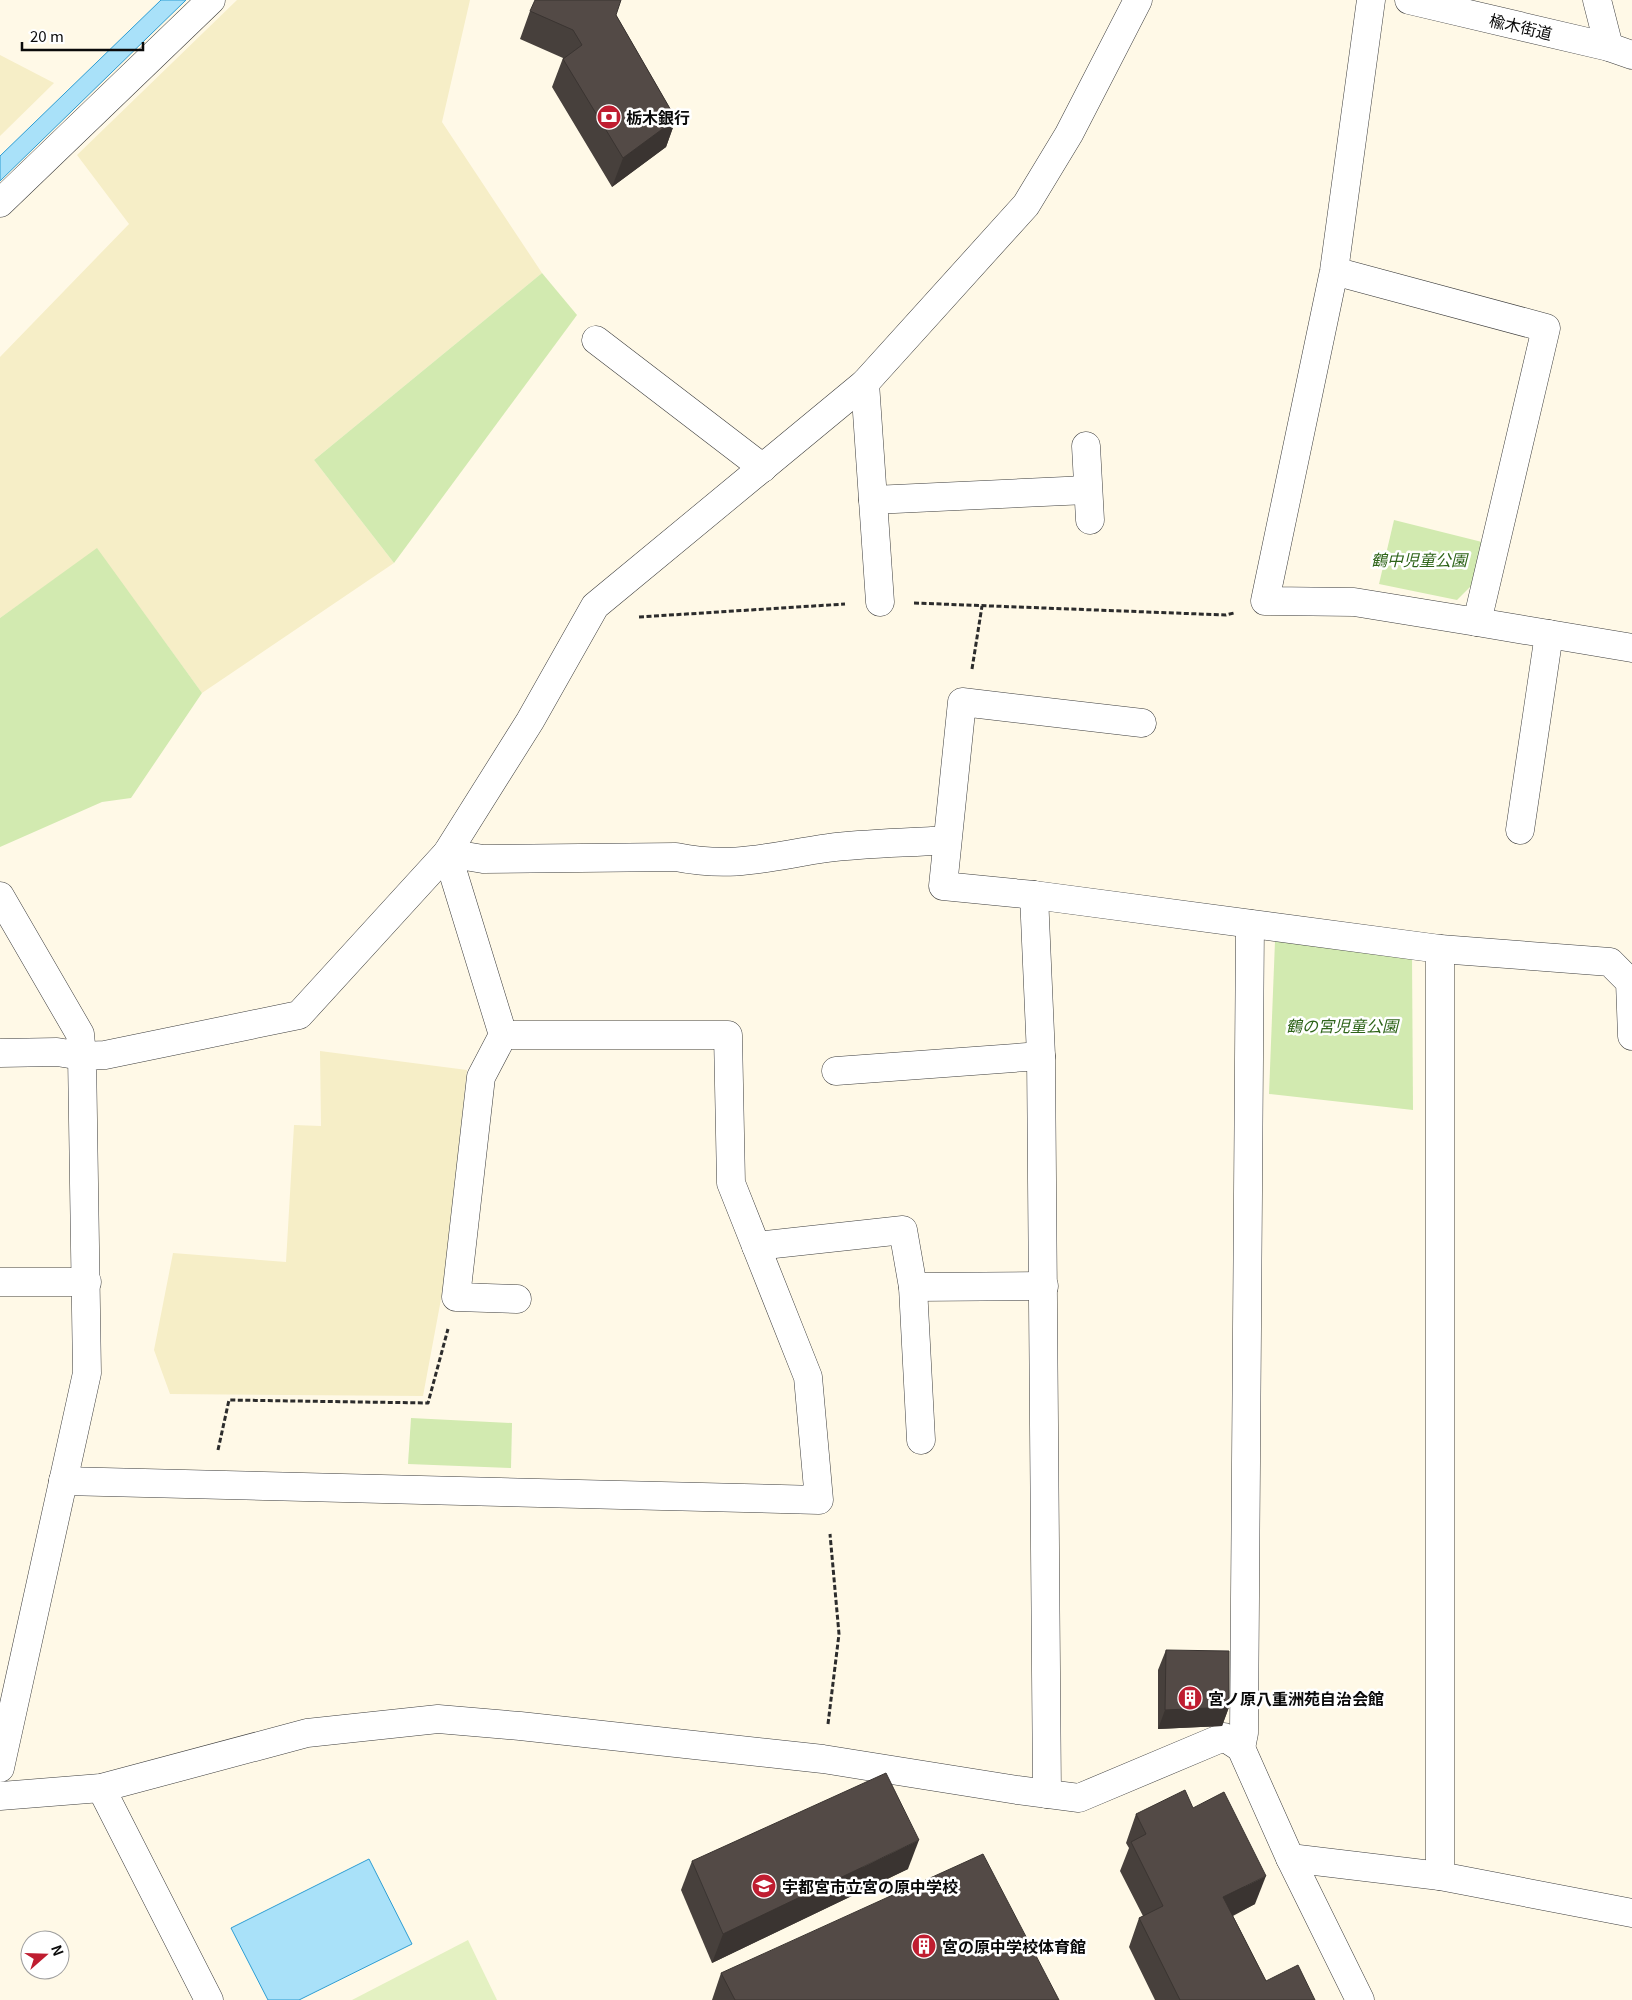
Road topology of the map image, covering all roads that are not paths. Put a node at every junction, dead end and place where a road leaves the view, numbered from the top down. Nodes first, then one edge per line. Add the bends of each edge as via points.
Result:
1 (211, 0) edge
2 (1138, 0) edge
3 (1371, 0) edge
4 (1409, 0) edge
5 (1596, 0) edge
6 (1620, 51) edge
7 (0, 203) edge
8 (1334, 271) junction
9 (596, 340) dead end
10 (865, 383) junction
11 (1086, 446) dead end
12 (763, 468) junction
13 (1088, 490) junction
14 (873, 500) junction
15 (1090, 520) dead end
16 (880, 602) road end
17 (1477, 622) junction
18 (1549, 634) junction
19 (1632, 648) edge
20 (1142, 723) dead end
21 (1520, 830) dead end
22 (947, 840) junction
23 (446, 853) junction
24 (1034, 895) junction
25 (0, 896) edge
26 (1250, 924) junction
27 (1440, 950) junction
28 (503, 1035) junction
29 (1632, 1036) edge
30 (0, 1053) edge
31 (82, 1056) junction
32 (1041, 1056) junction
33 (836, 1071) dead end
34 (756, 1246) junction
35 (0, 1282) edge
36 (87, 1282) junction
37 (1044, 1286) junction
38 (913, 1287) junction
39 (518, 1299) dead end
40 (921, 1440) dead end
41 (63, 1481) junction
42 (1241, 1748) junction
43 (0, 1768) edge
44 (101, 1788) junction
45 (1047, 1794) junction
46 (0, 1796) edge
47 (1290, 1858) junction
48 (1440, 1876) junction
49 (1632, 1912) edge
50 (209, 2000) edge
51 (1360, 2000) edge

1 - 7 street
2 - 10 street via 1069,134 1026,205
3 - 8 street
4 - 6 street, 楡木街道
5 - 6 street
8 - 17 street via 1546,328
8 - 17 street via 1265,601 1354,602
9 - 12 street
10 - 12 street
10 - 14 street
11 - 13 street
12 - 23 street via 595,606 530,720
13 - 14 street
13 - 15 street
14 - 16 street
17 - 18 street
18 - 19 street
18 - 21 street
20 - 22 street via 962,702
22 - 23 street via 829,848 747,863 703,862 676,857 483,858
22 - 24 street via 942,886
23 - 28 street
23 - 31 street via 299,1015 105,1056
24 - 26 street
24 - 32 street
25 - 31 street via 80,1034
26 - 27 street
26 - 42 street via 1244,1723
27 - 29 street via 1610,962 1630,982
27 - 48 street
28 - 34 street via 728,1035 731,1184
28 - 39 street via 481,1077 456,1297
30 - 31 street via 57,1052
31 - 36 street
32 - 33 street
32 - 37 street
34 - 38 street via 903,1230
34 - 41 street via 808,1377 819,1500
35 - 36 street
36 - 41 street via 88,1373
37 - 38 street
37 - 45 street
38 - 40 street
41 - 43 street
42 - 45 street via 1224,1737 1079,1798
42 - 47 street
44 - 45 street via 307,1733 438,1719 823,1759
44 - 46 street
44 - 50 street
47 - 48 street
47 - 51 street
48 - 49 street

